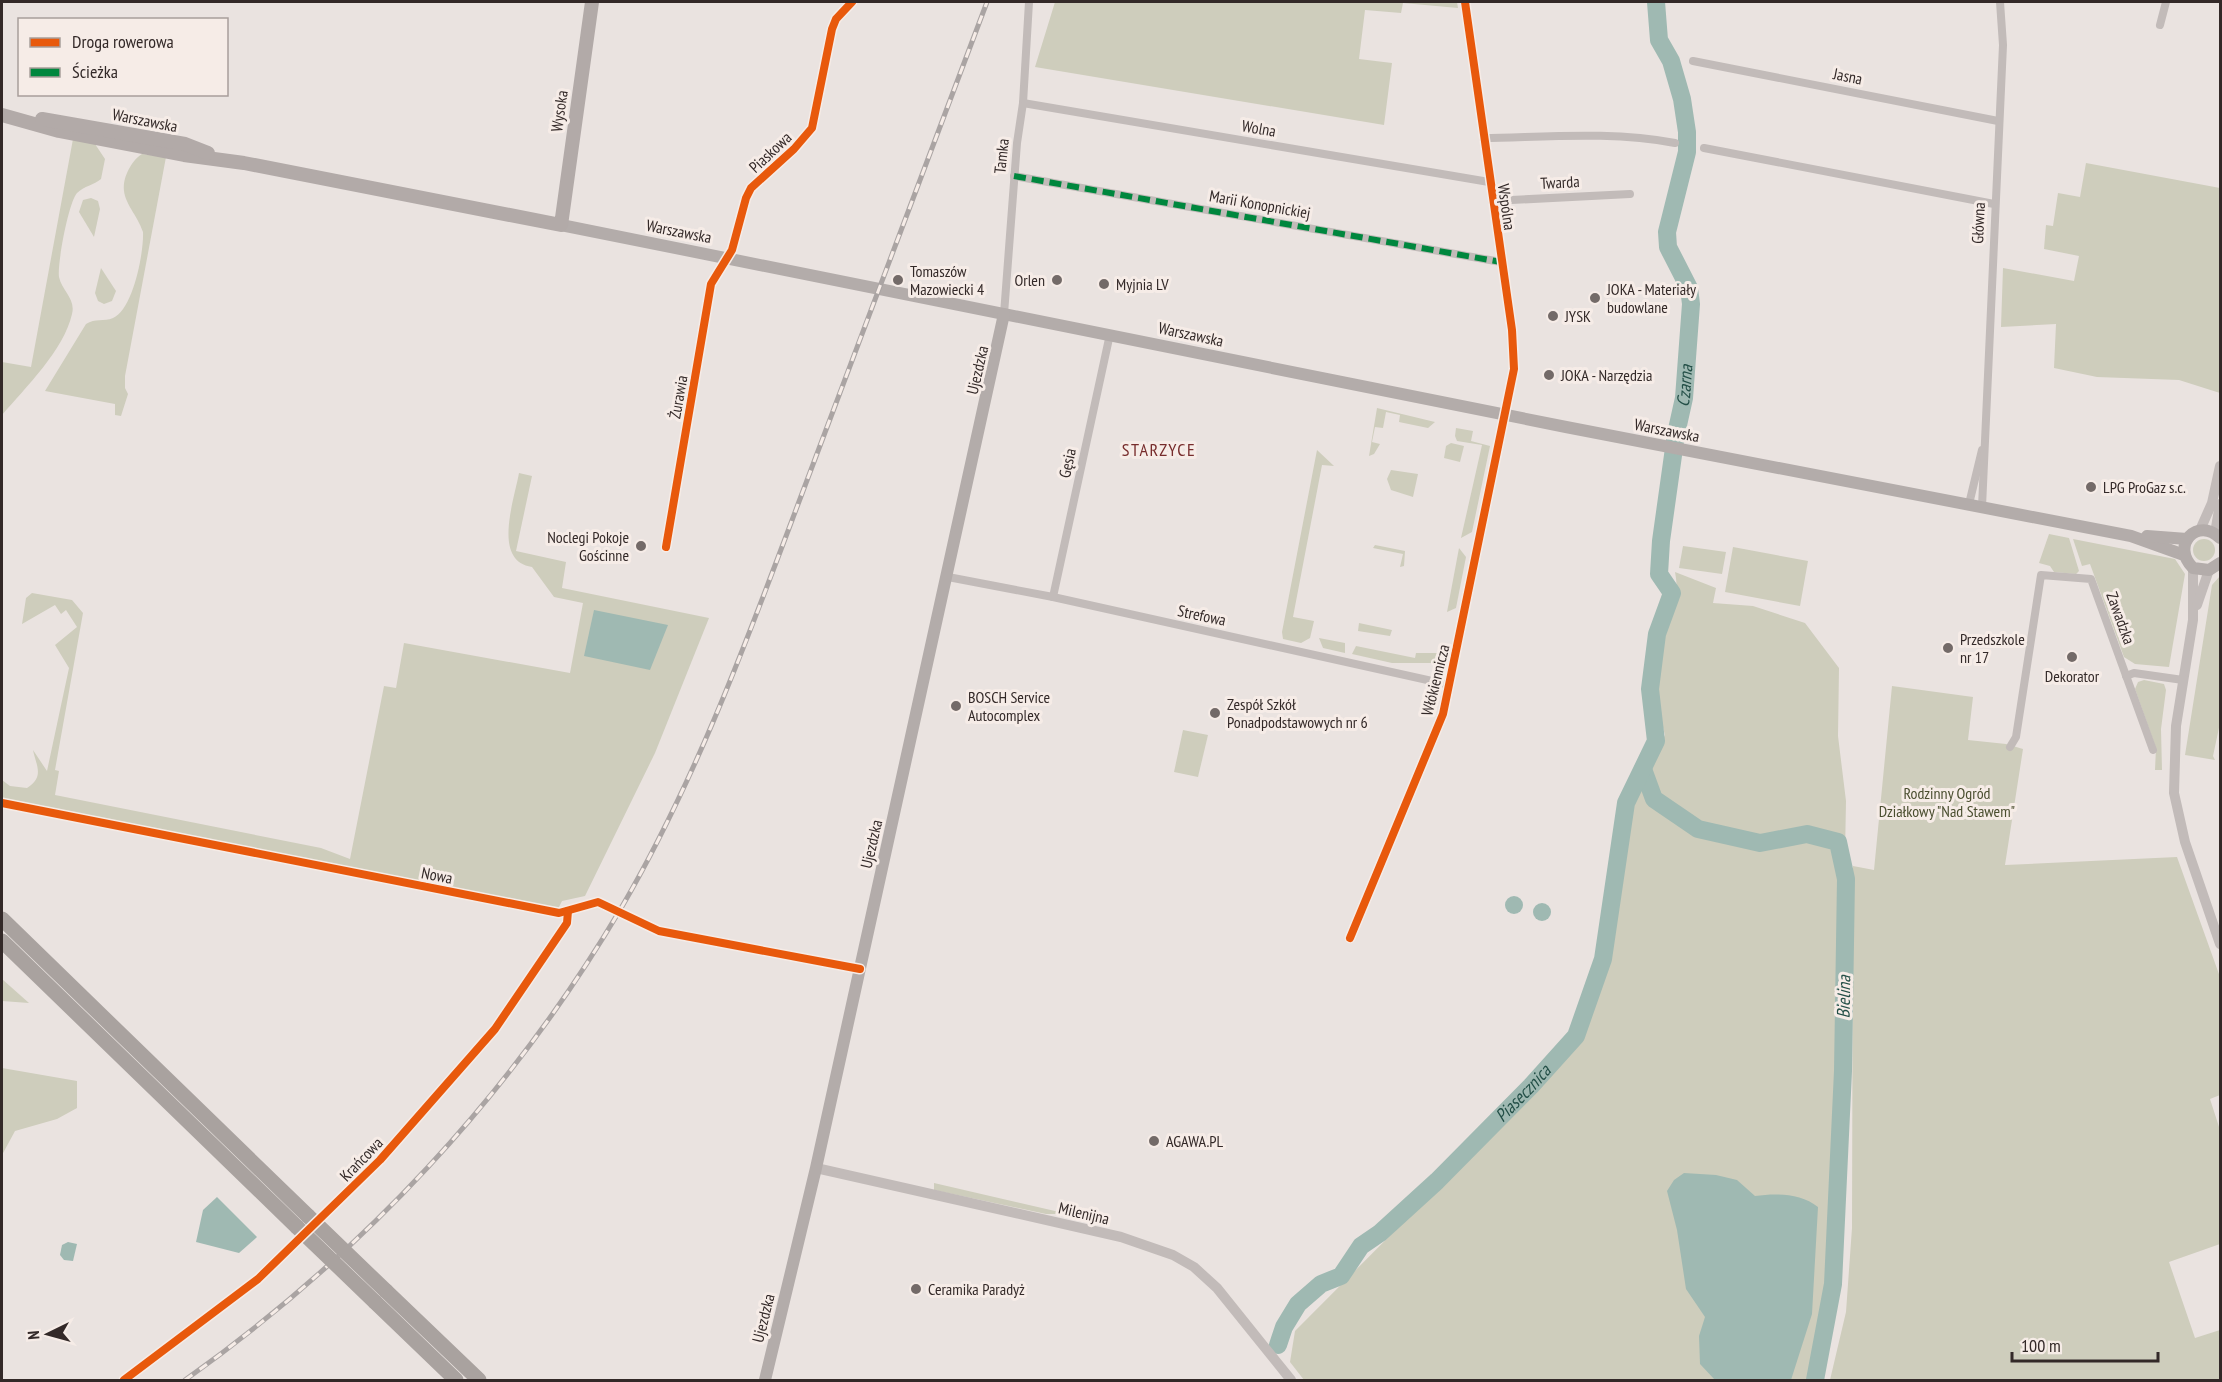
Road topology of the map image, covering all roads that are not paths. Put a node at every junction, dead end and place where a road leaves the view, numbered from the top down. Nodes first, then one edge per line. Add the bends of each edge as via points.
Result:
1 (592, 2) edge
2 (852, 2) edge
3 (1029, 2) edge
4 (1465, 2) edge
5 (2000, 2) edge
6 (2166, 2) edge
7 (2160, 25) dead end
8 (1693, 61) dead end
9 (1023, 103) junction
10 (2, 115) edge
11 (1998, 121) junction
12 (1483, 138) junction
13 (1675, 143) dead end
14 (1704, 148) dead end
15 (1014, 177) junction
16 (1489, 182) junction
17 (1630, 194) dead end
18 (1492, 201) junction
19 (1994, 204) junction
20 (561, 225) junction
21 (729, 257) junction
22 (1501, 262) junction
23 (1004, 314) junction
24 (1110, 334) junction
25 (1504, 415) junction
26 (1983, 447) junction
27 (2220, 466) edge
28 (1969, 504) junction
29 (2220, 504) edge
30 (1982, 507) junction
31 (2200, 530) junction
32 (2218, 535) edge
33 (2131, 536) junction
34 (2187, 539) junction
35 (666, 547) dead end
36 (2184, 555) junction
37 (2220, 563) edge
38 (2193, 568) junction
39 (2209, 570) junction
40 (948, 577) junction
41 (1053, 597) junction
42 (2193, 620) junction
43 (2126, 676) junction
44 (2183, 680) junction
45 (1449, 685) junction
46 (2010, 747) dead end
47 (2152, 750) dead end
48 (2, 803) edge
49 (568, 911) junction
50 (2, 919) edge
51 (1350, 938) dead end
52 (2, 941) edge
53 (2220, 944) edge
54 (860, 969) junction
55 (816, 1168) junction
56 (124, 1380) edge
57 (456, 1380) edge
58 (479, 1380) edge
59 (765, 1380) edge
60 (1291, 1380) edge

1 - 20 main road, Wysoka
2 - 21 street, Piaskowa via 832,29 812,128 752,188
3 - 9 street, Tamka
4 - 12 street, Wspólna
5 - 11 street, Główna via 2003,45
6 - 7 street
8 - 11 street, Jasna
9 - 15 street, Tamka
9 - 16 street, Wolna
10 - 20 main road, Warszawska via 59,131
11 - 19 street, Główna
12 - 13 street via 1622,136
12 - 16 street, Wspólna
14 - 19 street
15 - 22 street, Marii Konopnickiej
15 - 23 street, Tamka
16 - 18 street, Wspólna
17 - 18 street, Twarda
18 - 22 street, Wspólna
19 - 26 street, Główna
20 - 21 main road, Warszawska
21 - 23 main road, Warszawska
21 - 35 street, Żurawia via 711,284
22 - 25 street, Wspólna via 1514,355
23 - 24 main road, Warszawska
23 - 40 main road, Ujezdzka
24 - 25 main road, Warszawska
24 - 41 street, Gęsia
25 - 28 main road, Warszawska
25 - 45 street, Włókiennicza
26 - 28 street, Główna
26 - 30 street, Główna
27 - 31 street via 2212,503
28 - 30 main road, Warszawska
29 - 32 street
30 - 33 main road, Warszawska
31 - 32 main road
31 - 34 main road
33 - 34 main road, Warszawska
33 - 36 main road, Warszawska
34 - 36 main road
36 - 38 main road
37 - 39 main road
38 - 39 main road
38 - 42 street
39 - 42 street
40 - 41 street, Strefowa
40 - 54 main road, Ujezdzka
41 - 45 street, Strefowa
42 - 44 street
43 - 44 street via 2134,673
43 - 46 street, Zawadzka via 2091,579 2042,575 2016,737
43 - 47 street, Zawadzka
44 - 53 street via 2173,760 2174,793 2185,842
45 - 51 street, Włókiennicza via 1443,714
48 - 49 street, Nowa via 559,913
49 - 54 street, Nowa via 598,902 659,931
49 - 56 street, Krańcowa via 567,923 495,1029 380,1160 258,1279
50 - 58 highway, bridge
52 - 57 highway, bridge
54 - 55 main road, Ujezdzka
55 - 59 main road, Ujezdzka
55 - 60 street, Milenijna via 1121,1237 1173,1255 1217,1288

